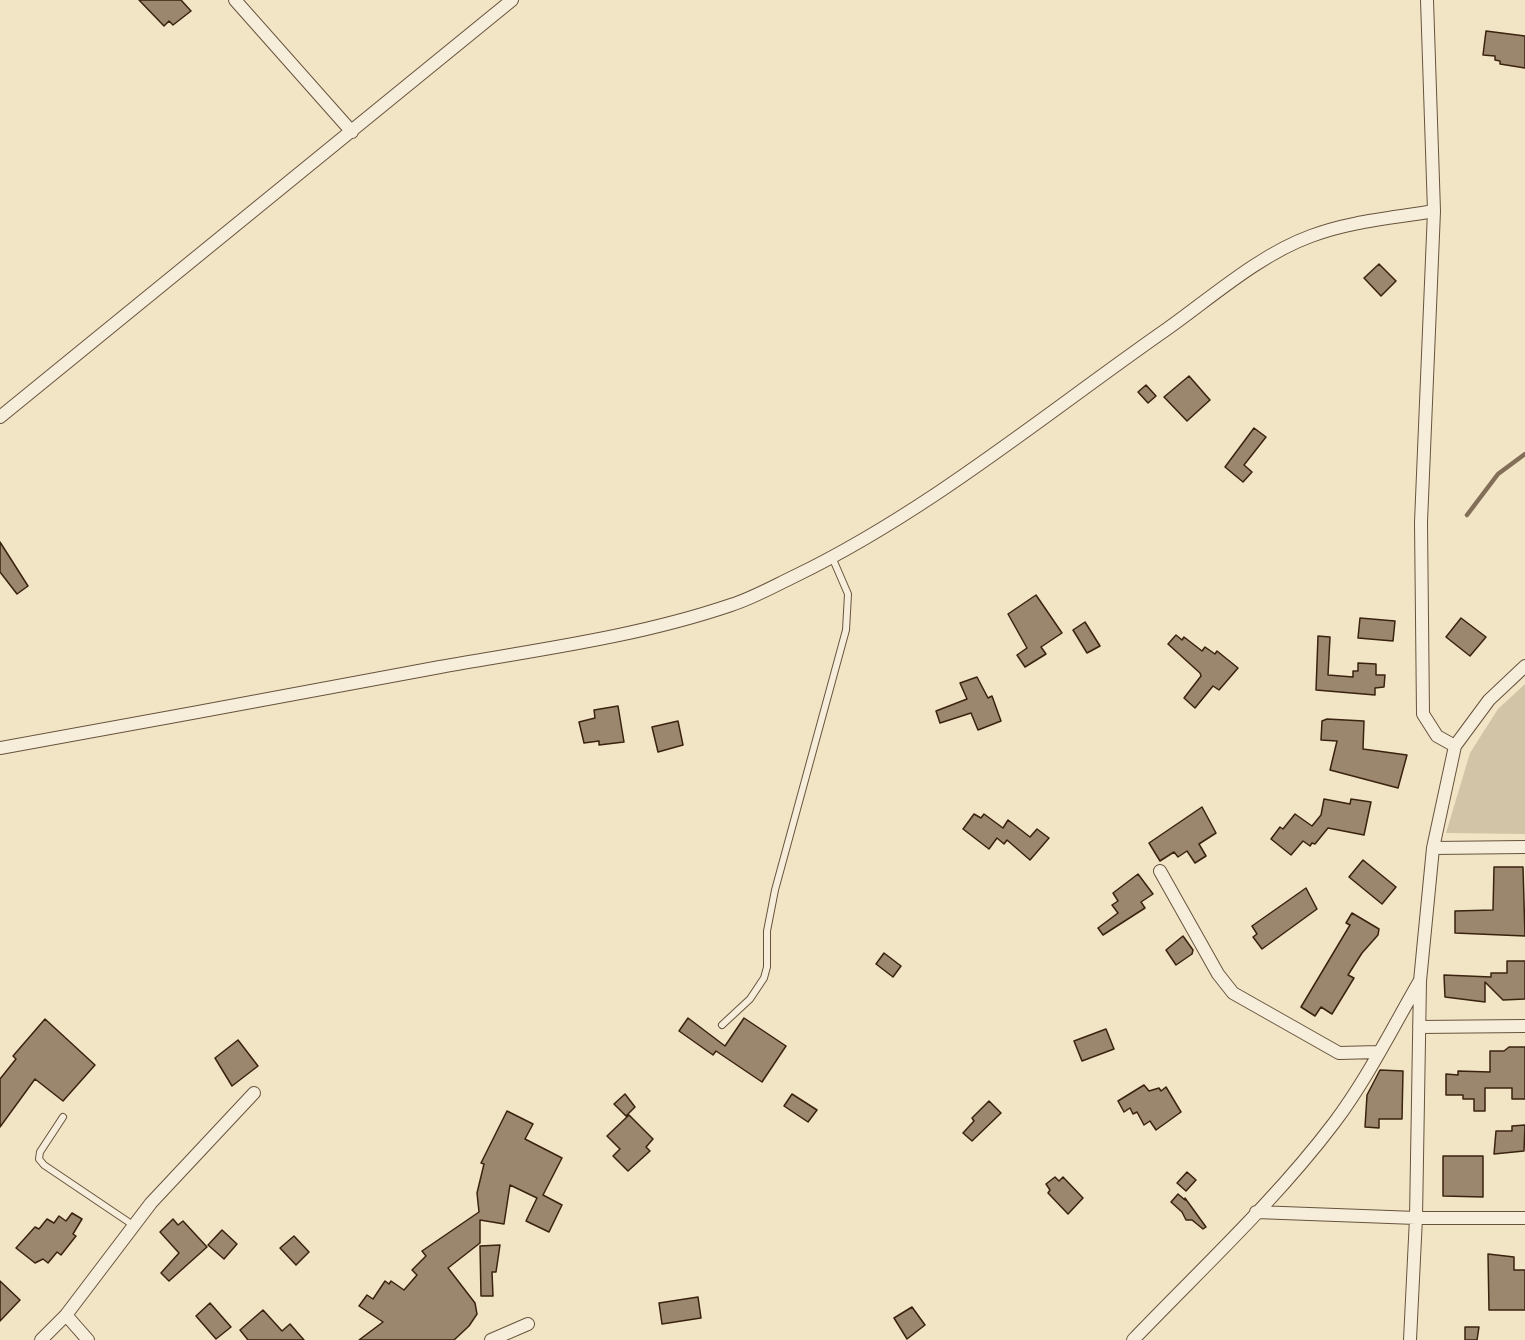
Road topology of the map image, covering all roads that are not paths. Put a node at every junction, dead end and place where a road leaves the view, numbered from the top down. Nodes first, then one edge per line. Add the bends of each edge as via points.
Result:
1 (235, 0) edge
2 (512, 0) edge
3 (1427, 0) edge
4 (352, 132) junction
5 (1434, 211) junction
6 (0, 417) edge
7 (832, 557) junction
8 (1525, 666) edge
9 (1455, 746) junction
10 (0, 748) edge
11 (1433, 848) junction
12 (1525, 848) edge
13 (1160, 871) dead end
14 (1420, 981) junction
15 (722, 1025) dead end
16 (1419, 1026) junction
17 (1525, 1026) edge
18 (1378, 1052) junction
19 (254, 1093) dead end
20 (63, 1117) dead end
21 (1256, 1212) junction
22 (1416, 1218) junction
23 (1525, 1218) edge
24 (133, 1225) junction
25 (66, 1315) junction
26 (528, 1324) dead end
27 (40, 1340) edge
28 (88, 1340) edge
29 (491, 1340) edge
30 (1132, 1340) edge
31 (1410, 1340) edge

1 - 4 street
2 - 4 street
3 - 5 street
4 - 6 street
5 - 7 street via 1346,226 1291,245 1069,397 940,492
5 - 9 street via 1421,522 1423,714 1437,736
7 - 10 street via 735,604 678,621
7 - 15 lane via 848,594 846,630 775,890 764,978 750,999
8 - 9 street via 1490,700
9 - 11 street
11 - 12 street
11 - 14 street
13 - 18 street via 1218,974 1233,993 1339,1053
14 - 16 street
14 - 18 street
16 - 17 street
16 - 22 street
18 - 21 street via 1335,1121
19 - 24 street via 179,1170
20 - 24 lane via 39,1159
21 - 22 street
21 - 30 street
22 - 23 street
22 - 31 street
24 - 25 street
25 - 27 street
25 - 28 street
26 - 29 street

